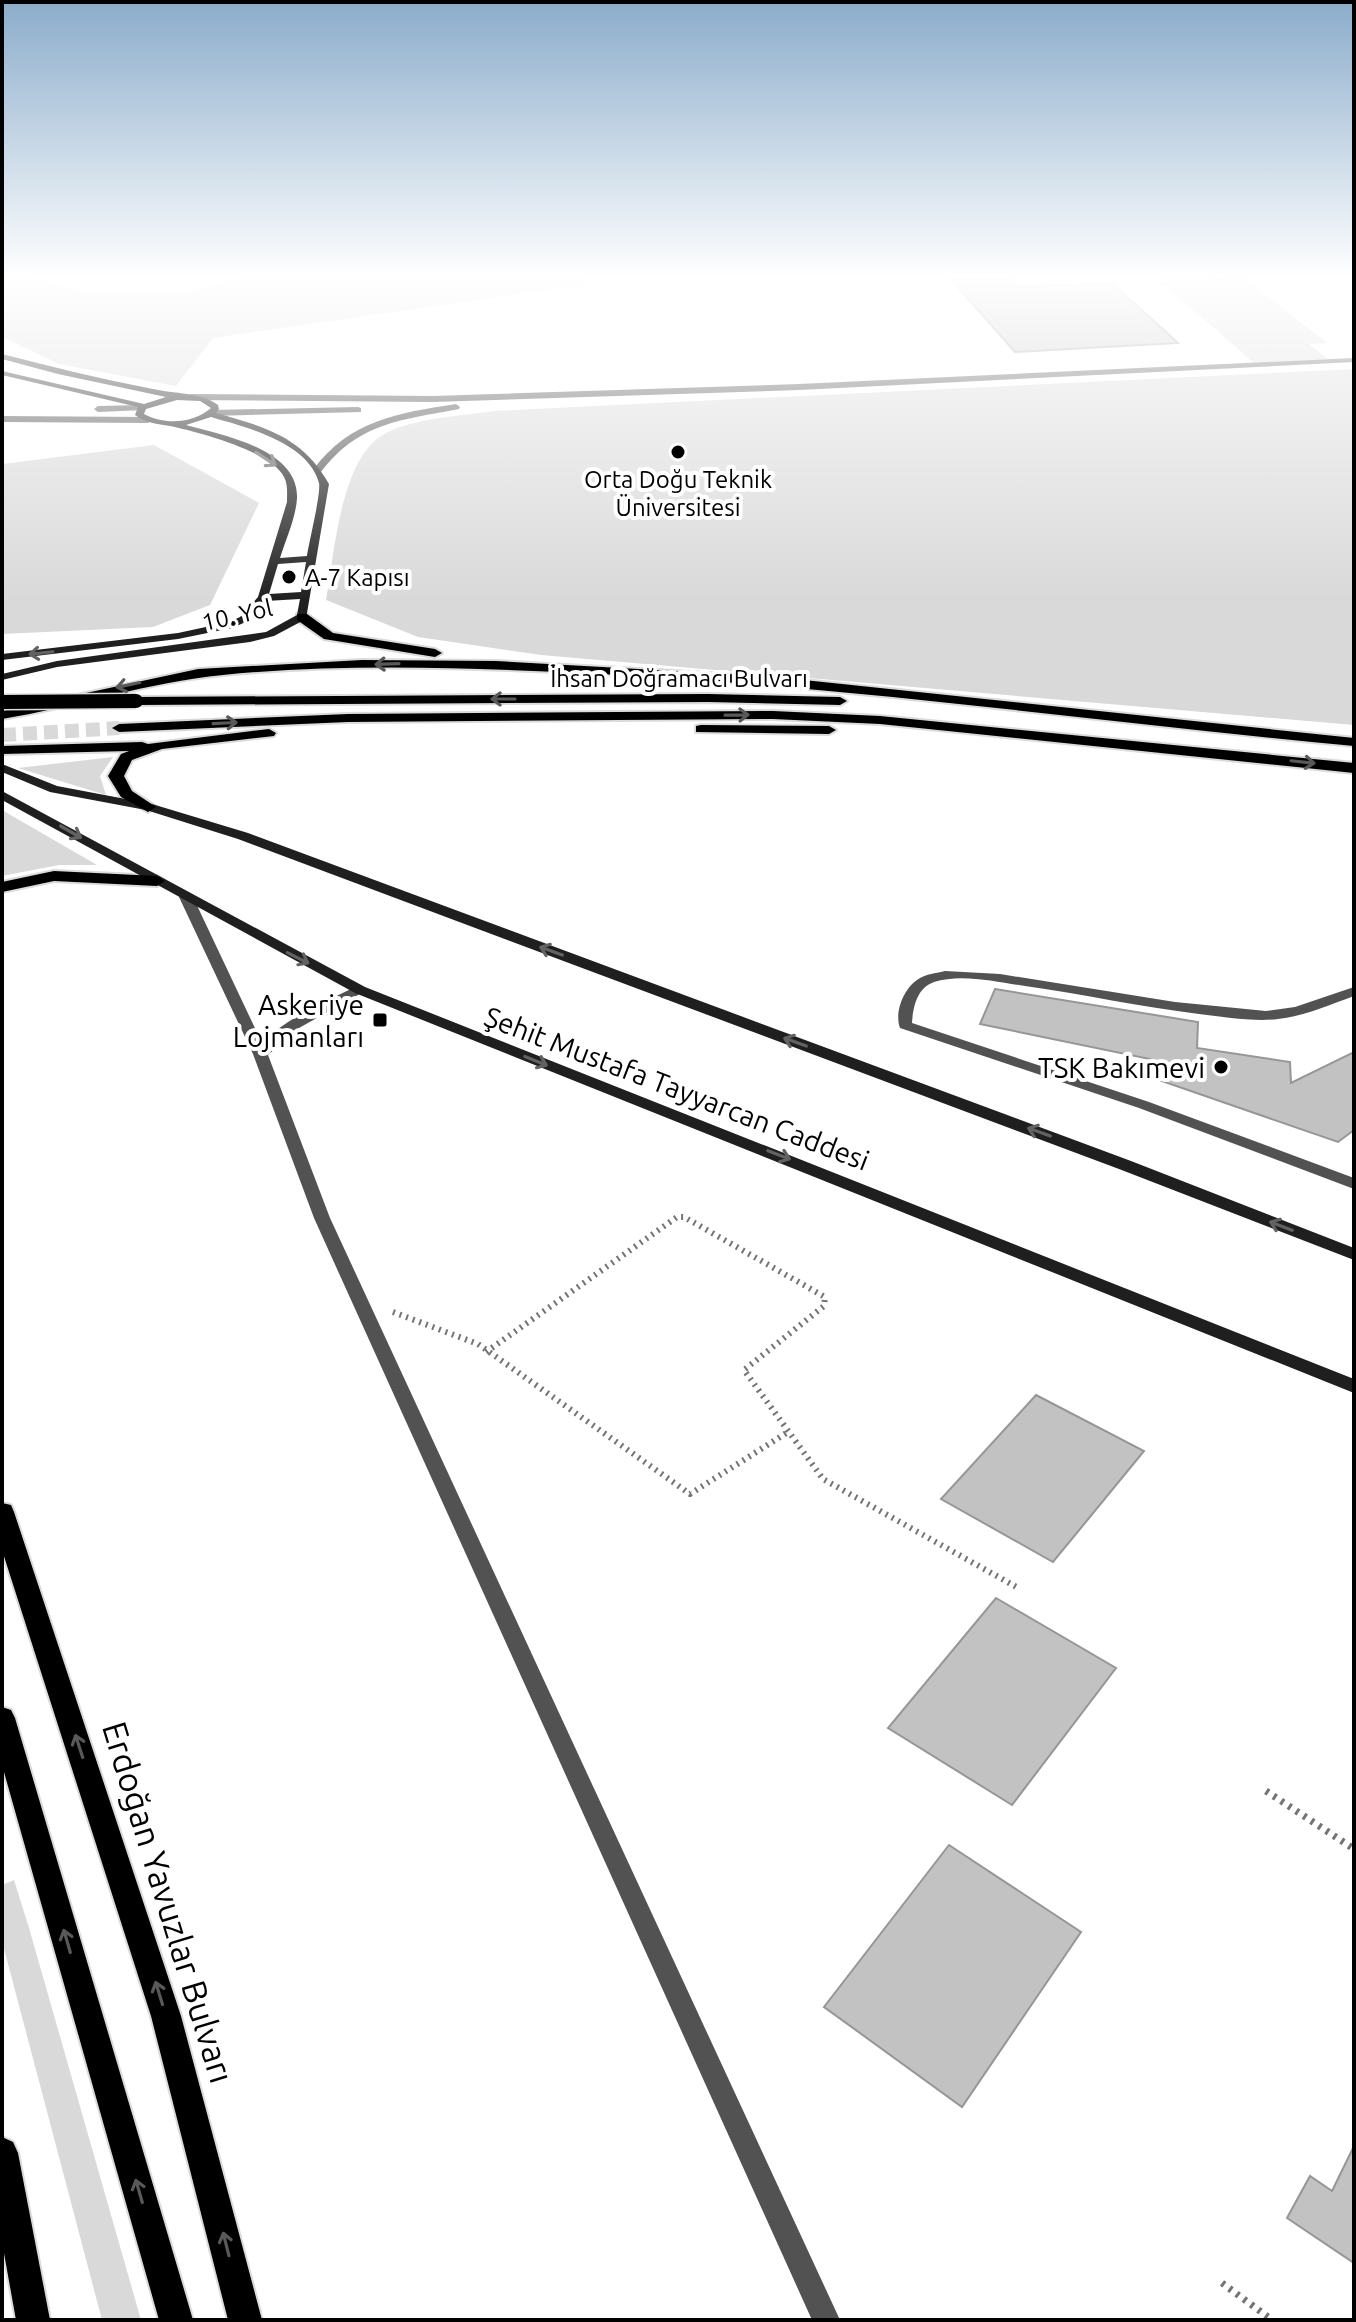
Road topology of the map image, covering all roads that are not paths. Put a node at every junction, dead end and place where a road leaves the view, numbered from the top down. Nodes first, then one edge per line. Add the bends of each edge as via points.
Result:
1 (49, 384) edge
2 (117, 384) edge
3 (858, 384) edge
4 (899, 384) edge
5 (177, 397) junction
6 (191, 397) junction
7 (459, 406) junction
8 (142, 407) junction
9 (211, 414) junction
10 (41, 418) junction
11 (2, 419) edge
12 (148, 420) junction
13 (168, 423) junction
14 (318, 470) junction
15 (311, 559) junction
16 (277, 561) junction
17 (306, 595) junction
18 (263, 598) junction
19 (302, 617) junction
20 (2, 657) edge
21 (530, 666) junction
22 (2, 677) edge
23 (2, 702) edge
24 (2, 715) edge
25 (119, 728) tunnel mouth
26 (1301, 737) junction
27 (1354, 742) edge
28 (160, 745) junction
29 (2, 750) edge
30 (1256, 757) junction
31 (2, 768) edge
32 (1354, 768) edge
33 (2, 795) edge
34 (148, 807) junction
35 (157, 881) junction
36 (2, 887) edge
37 (186, 897) junction
38 (360, 990) junction
39 (1354, 991) edge
40 (260, 1054) junction
41 (1354, 1184) edge
42 (1354, 1254) edge
43 (1354, 1386) edge
44 (2, 1512) edge
45 (2, 1718) edge
46 (2, 2153) edge
47 (2, 2207) edge
48 (31, 2310) edge
49 (176, 2320) edge
50 (245, 2320) edge
51 (826, 2320) edge

1 - 8 street
2 - 5 street
3 - 6 street via 433,399
4 - 7 street
5 - 6 street
5 - 8 street
6 - 9 street, 10. Yol via 214,405
7 - 9 street
7 - 14 street via 403,415 346,437
8 - 10 street via 84,409
8 - 12 street via 139,415
9 - 13 street, 10. Yol
9 - 14 street, 10. Yol via 275,433
10 - 11 street
10 - 12 street
12 - 13 street, 10. Yol
13 -> 16 street, 10. Yol via 249,448 286,472 292,502
14 - 15 street, 10. Yol via 324,484
15 - 16 street
15 - 17 street, 10. Yol
16 - 18 street, 10. Yol
17 - 18 street
17 - 19 street, 10. Yol
18 -> 20 street, 10. Yol via 244,619 210,631
19 - 21 main road via 316,630 355,642
19 - 22 street, 10. Yol via 250,639 57,664
21 -> 24 main road via 412,663 225,670 128,684
21 - 26 main road via 787,683
26 -> 23 main road, İhsan Doğramacı Bulvarı, bridge via 777,699
25 -> 30 main road, İhsan Doğramacı Bulvarı via 348,718 773,715 880,720
26 - 27 main road, İhsan Doğramacı Bulvarı
28 - 29 main road
28 - 30 main road via 290,731 820,730
28 - 34 main road via 126,757 116,776 126,794
30 -> 32 main road, İhsan Doğramacı Bulvarı
31 - 34 street via 54,789
33 -> 35 street, Şehit Mustafa Tayyarcan Caddesi
42 -> 34 street via 258,841
35 - 36 main road via 54,876
35 - 37 street, Şehit Mustafa Tayyarcan Caddesi
37 -> 38 street, Şehit Mustafa Tayyarcan Caddesi
37 - 40 street
38 - 40 street via 304,1016
38 -> 43 street, Şehit Mustafa Tayyarcan Caddesi
39 - 41 street via 1271,1015 1149,1003 1014,980 945,976 917,987 905,1015 905,1025 1144,1105
40 - 51 street via 322,1218
50 -> 44 main road, Erdoğan Yavuzlar Bulvarı via 166,2016
49 -> 45 main road
46 - 48 main road
47 - 48 main road

